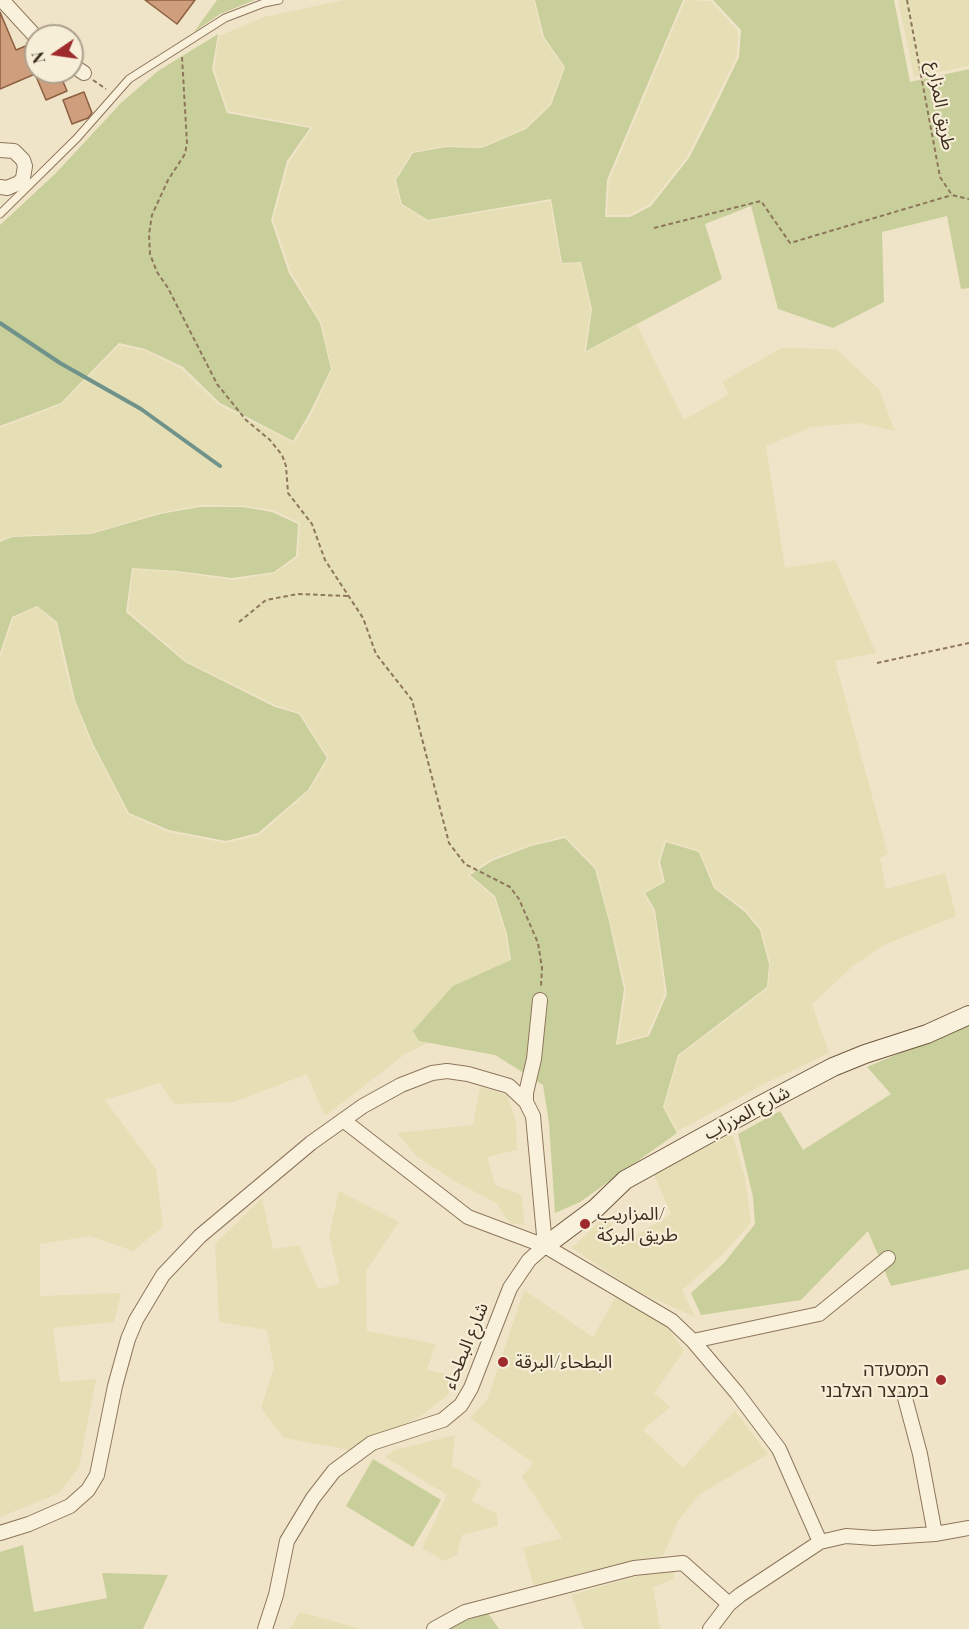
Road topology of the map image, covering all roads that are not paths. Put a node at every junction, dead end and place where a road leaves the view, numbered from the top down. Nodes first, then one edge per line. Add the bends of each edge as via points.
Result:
1 (2, 0) edge
2 (279, 0) edge
3 (24, 24) edge
4 (0, 150) edge
5 (0, 187) edge
6 (0, 214) edge
7 (540, 1000) road end
8 (969, 1015) edge
9 (526, 1102) junction
10 (343, 1120) junction
11 (545, 1246) junction
12 (888, 1258) dead end
13 (693, 1341) junction
14 (905, 1398) dead end
15 (969, 1528) edge
16 (0, 1533) edge
17 (936, 1534) junction
18 (820, 1542) junction
19 (729, 1604) junction
20 (265, 1629) edge
21 (434, 1629) edge
22 (710, 1629) edge

1 - 3 street
2 - 6 lane via 225,18 129,79 77,138
4 - 5 street via 8,149 19,155 25,172 13,187
7 - 9 street
8 - 11 street, شارع المزراب via 833,1067 759,1106 625,1180 596,1208
9 - 10 street via 509,1086 468,1074 439,1072 402,1085
9 - 11 street via 533,1116
10 - 11 street via 468,1217
10 - 16 street via 200,1236 163,1275 128,1339 97,1475 88,1490 70,1506
11 - 13 street via 672,1321
11 - 20 street, شارع البطحاء via 529,1260 510,1288 461,1404 443,1420 372,1443 334,1471 313,1498 286,1540
12 - 13 street via 819,1314
13 - 18 street via 779,1449
14 - 17 street
15 - 17 street
17 - 18 street via 846,1536
18 - 19 street
19 - 21 street via 682,1563 634,1568 465,1612
19 - 22 street

